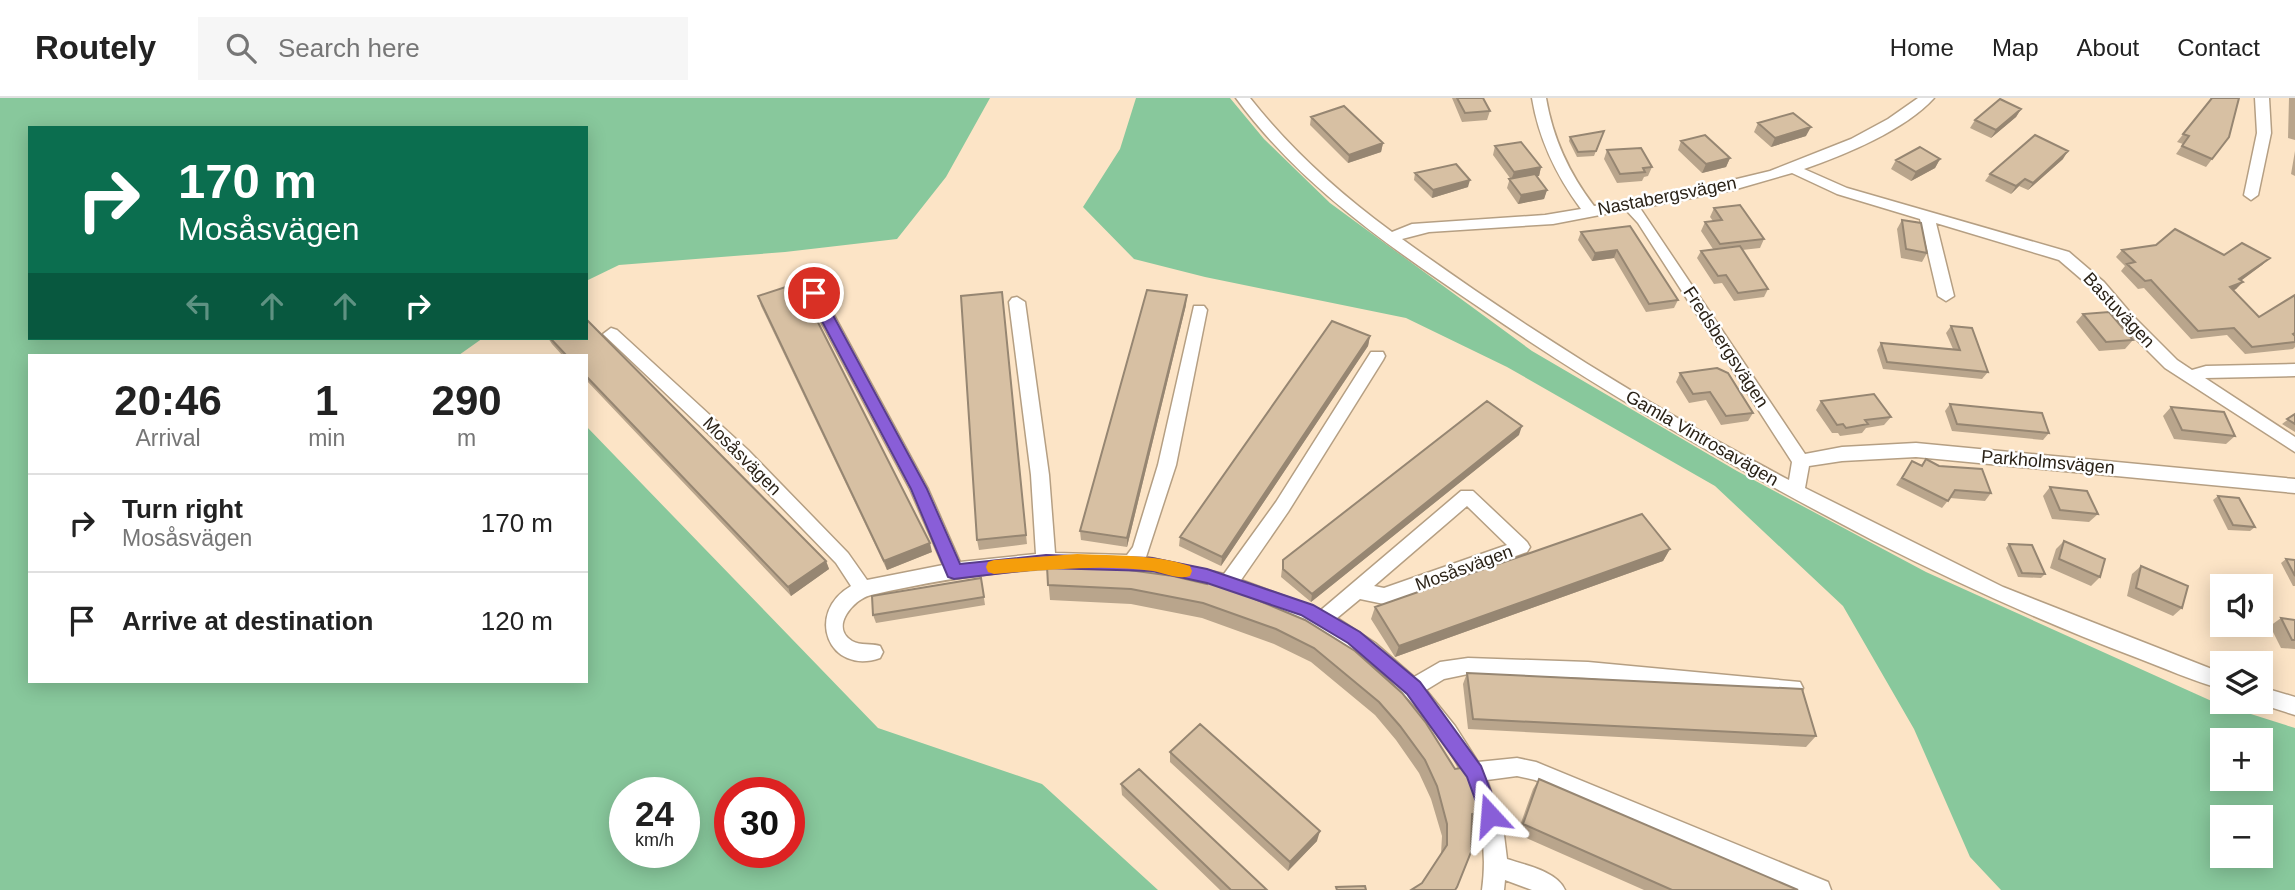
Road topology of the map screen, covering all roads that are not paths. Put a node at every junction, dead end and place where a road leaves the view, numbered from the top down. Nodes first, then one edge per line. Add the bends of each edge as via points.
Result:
1 (1242, 98) edge
2 (1537, 98) edge
3 (1927, 98) edge
4 (2262, 98) edge
5 (1793, 167) junction
6 (2251, 195) dead end
7 (1631, 207) junction
8 (1590, 211) junction
9 (1926, 214) junction
10 (1391, 238) junction
11 (814, 293) dead end
12 (1946, 296) dead end
13 (1017, 302) dead end
14 (1199, 310) dead end
15 (611, 334) dead end
16 (1377, 356) dead end
17 (2295, 370) edge
18 (2189, 377) junction
19 (2295, 446) edge
20 (1801, 460) junction
21 (2295, 486) edge
22 (1795, 492) junction
23 (1046, 561) junction
24 (1131, 563) junction
25 (954, 572) junction
26 (1228, 583) junction
27 (863, 589) junction
28 (1356, 590) junction
29 (1323, 619) junction
30 (873, 652) dead end
31 (2210, 676) edge
32 (1413, 688) junction
33 (1793, 688) edge
34 (2273, 700) edge
35 (2295, 706) edge
36 (1475, 772) junction
37 (1495, 866) junction
38 (1493, 890) edge
39 (1554, 890) edge
40 (1820, 890) edge

1 - 10 street, Gamla Vintrosavägen via 1291,155
2 - 8 street via 1554,156
3 - 5 street, Nastabergsvägen via 1864,141
4 - 6 street via 2266,124
5 - 7 street, Nastabergsvägen
5 - 9 street, Bastuvägen via 1833,188
7 - 8 street, Nastabergsvägen
7 - 20 street, Fredsbergsvägen
8 - 10 street, Nastabergsvägen via 1549,219 1412,229
9 - 12 street
9 - 18 street, Bastuvägen via 2064,256 2099,286 2152,347
10 - 22 street, Gamla Vintrosavägen via 1588,372
11 - 25 street via 919,489
13 - 23 street via 1040,475
14 - 24 street via 1167,465 1141,550
15 - 27 street, Mosåsvägen via 742,454 842,558
16 - 26 street
17 - 18 street via 2206,372
18 - 19 street, Bastuvägen
20 - 21 street, Parkholmsvägen via 1916,450
20 - 22 street
22 - 31 street, Gamla Vintrosavägen via 2038,611
23 - 24 street
23 - 25 street
24 - 26 street
25 - 27 street
26 - 29 street
27 - 30 street via 842,605 832,625 838,640 851,650
28 - 28 street, Mosåsvägen via 1467,496 1521,547 1384,596
28 - 29 street, Mosåsvägen
29 - 32 street via 1372,651
32 - 33 street via 1440,671 1468,666 1588,670
32 - 36 street
34 - 35 street
36 - 37 street via 1489,810
36 - 40 street via 1517,767 1536,771
37 - 38 street
37 - 39 street

